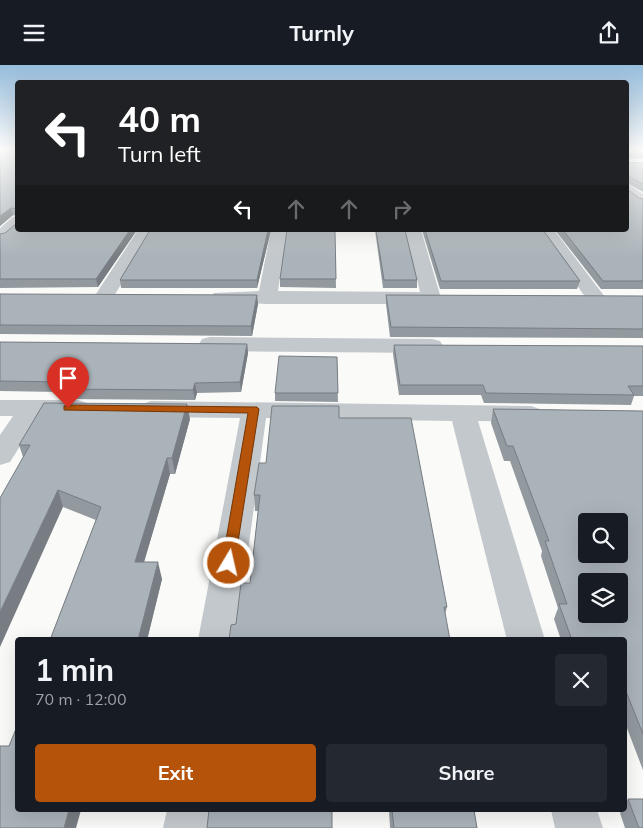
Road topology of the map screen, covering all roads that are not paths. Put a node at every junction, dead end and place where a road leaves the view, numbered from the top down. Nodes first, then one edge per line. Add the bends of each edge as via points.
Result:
1 (629, 189) edge
2 (643, 201) edge
3 (15, 223) edge
4 (145, 232) edge
5 (280, 232) edge
6 (414, 232) edge
7 (547, 232) edge
8 (0, 236) edge
9 (104, 297) edge
10 (200, 297) edge
11 (595, 297) edge
12 (267, 298) junction
13 (188, 344) edge
14 (455, 346) edge
15 (0, 408) edge
16 (31, 408) junction
17 (99, 408) edge
18 (128, 409) edge
19 (254, 409) junction
20 (463, 414) junction
21 (558, 414) edge
22 (0, 456) edge
23 (217, 637) edge
24 (525, 637) edge
25 (190, 812) edge
26 (575, 812) edge
27 (187, 828) edge
28 (579, 828) edge

1 - 2 street
3 - 8 street
4 - 9 street
5 - 12 street
6 - 12 street via 440,298
7 - 11 street
10 - 12 street
13 - 14 street
15 - 16 street
16 - 17 street
16 - 22 street
18 - 19 street
19 - 20 street
19 - 23 street
20 - 21 street
20 - 24 street
25 - 27 street
26 - 28 street

